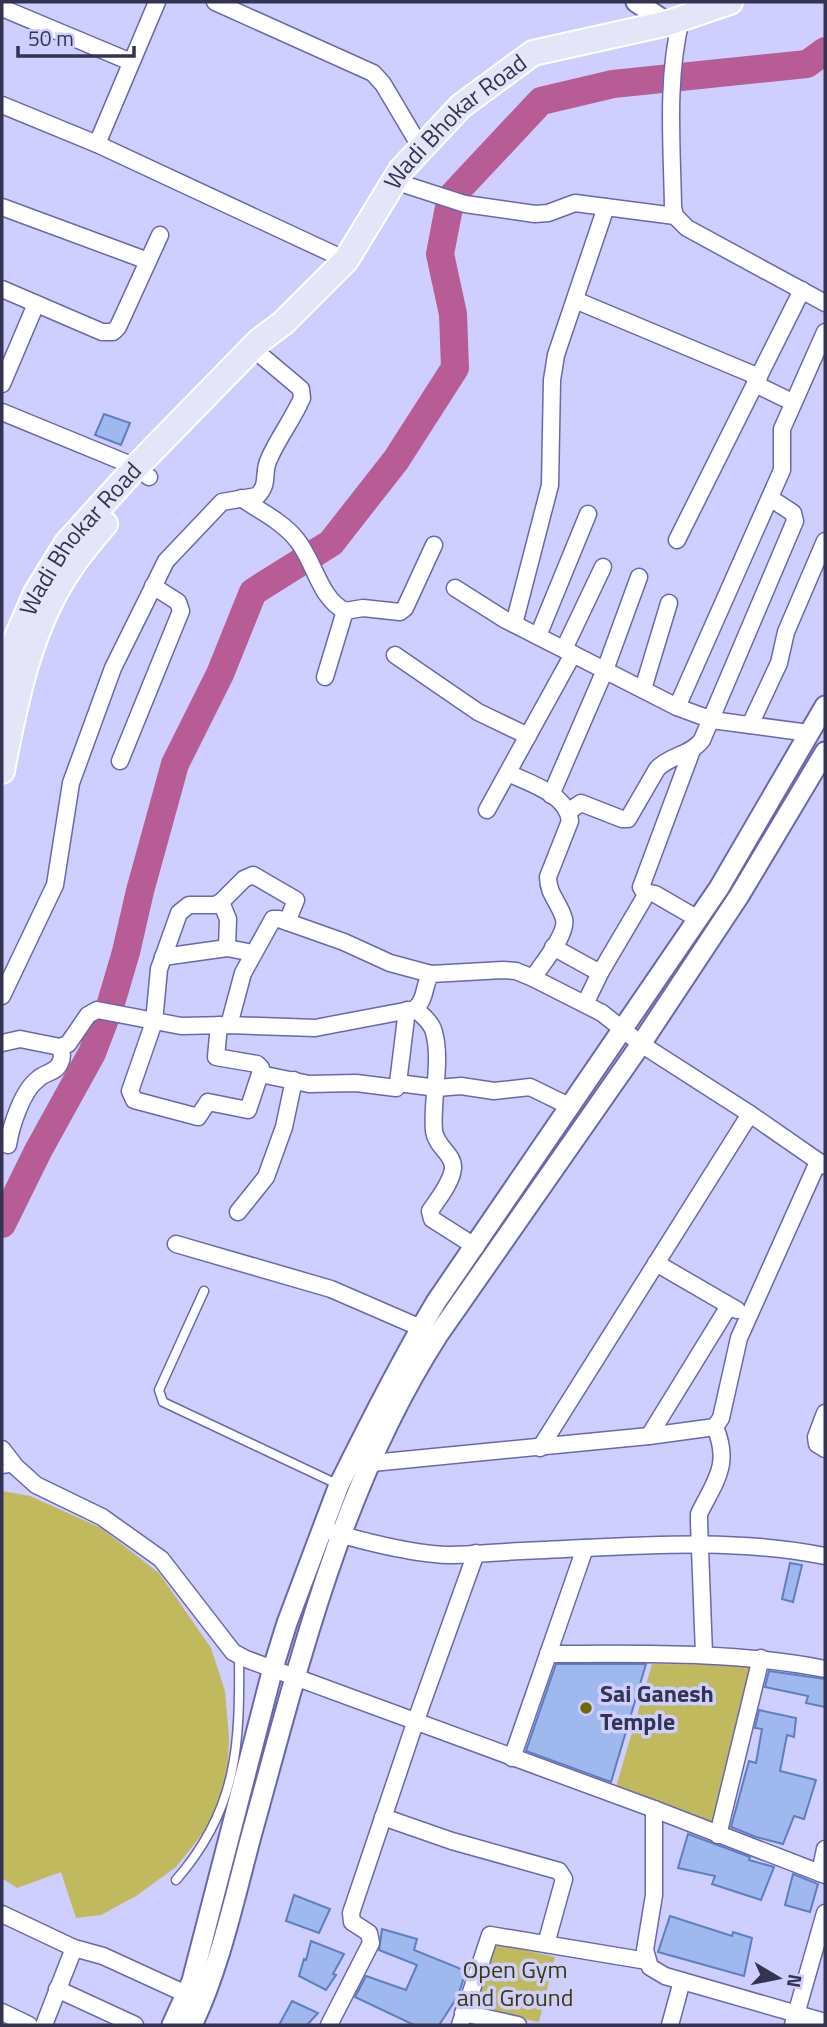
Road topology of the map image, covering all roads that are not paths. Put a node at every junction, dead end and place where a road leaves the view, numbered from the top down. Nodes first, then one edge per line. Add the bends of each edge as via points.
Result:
1 (157, 2) edge
2 (215, 2) edge
3 (636, 2) edge
4 (730, 2) edge
5 (2, 8) edge
6 (674, 21) junction
7 (131, 62) junction
8 (2, 105) edge
9 (97, 144) junction
10 (421, 148) junction
11 (394, 181) junction
12 (2, 206) edge
13 (607, 207) junction
14 (675, 216) junction
15 (160, 235) dead end
16 (346, 260) junction
17 (148, 261) junction
18 (2, 289) edge
19 (802, 290) junction
20 (575, 300) junction
21 (825, 303) edge
22 (36, 304) junction
23 (283, 323) junction
24 (825, 332) edge
25 (263, 357) junction
26 (757, 381) junction
27 (2, 384) edge
28 (792, 402) junction
29 (2, 412) edge
30 (142, 472) junction
31 (241, 498) junction
32 (770, 498) junction
33 (588, 514) dead end
34 (677, 540) dead end
35 (825, 541) edge
36 (433, 545) dead end
37 (603, 567) dead end
38 (639, 577) dead end
39 (153, 586) junction
40 (455, 587) dead end
41 (668, 603) dead end
42 (345, 611) junction
43 (514, 624) junction
44 (538, 636) junction
45 (568, 651) junction
46 (395, 654) dead end
47 (606, 670) junction
48 (325, 677) dead end
49 (2, 689) edge
50 (643, 689) junction
51 (825, 706) edge
52 (677, 707) junction
53 (712, 720) junction
54 (750, 725) junction
55 (809, 733) junction
56 (528, 736) junction
57 (692, 750) junction
58 (799, 751) junction
59 (822, 756) edge
60 (120, 761) dead end
61 (2, 771) edge
62 (508, 773) junction
63 (551, 794) junction
64 (487, 810) dead end
65 (569, 811) junction
66 (734, 862) junction
67 (753, 873) junction
68 (646, 895) junction
69 (221, 902) junction
70 (698, 919) junction
71 (287, 922) junction
72 (554, 947) junction
73 (227, 948) junction
74 (253, 953) junction
75 (163, 957) junction
76 (600, 973) junction
77 (431, 974) junction
78 (533, 978) junction
79 (2, 996) edge
80 (586, 1004) junction
81 (411, 1009) junction
82 (152, 1022) junction
83 (224, 1025) junction
84 (623, 1029) junction
85 (2, 1043) edge
86 (641, 1044) junction
87 (60, 1047) junction
88 (260, 1074) junction
89 (294, 1080) junction
90 (398, 1083) junction
91 (437, 1088) junction
92 (571, 1107) junction
93 (750, 1114) junction
94 (8, 1145) dead end
95 (821, 1164) edge
96 (238, 1212) dead end
97 (176, 1244) dead end
98 (476, 1247) junction
99 (656, 1263) junction
100 (204, 1291) dead end
101 (729, 1306) junction
102 (748, 1316) junction
103 (421, 1328) junction
104 (825, 1413) edge
105 (715, 1427) junction
106 (649, 1436) junction
107 (540, 1448) junction
108 (2, 1449) edge
109 (825, 1449) edge
110 (350, 1463) junction
111 (370, 1465) junction
112 (9, 1468) edge
113 (339, 1485) junction
114 (332, 1532) junction
115 (699, 1545) junction
116 (585, 1548) junction
117 (476, 1553) junction
118 (825, 1556) edge
119 (548, 1654) junction
120 (704, 1654) junction
121 (239, 1655) junction
122 (761, 1658) junction
123 (273, 1668) junction
124 (825, 1669) edge
125 (295, 1677) junction
126 (415, 1723) junction
127 (512, 1758) junction
128 (654, 1809) junction
129 (383, 1817) junction
130 (718, 1835) junction
131 (825, 1849) edge
132 (823, 1874) edge
133 (176, 1880) dead end
134 (825, 1913) edge
135 (2, 1914) edge
136 (546, 1944) junction
137 (74, 1948) junction
138 (647, 1961) junction
139 (682, 1981) junction
140 (57, 1989) junction
141 (186, 1994) junction
142 (2, 2012) edge
143 (461, 2019) edge
144 (794, 2020) edge
145 (825, 2022) edge
146 (30, 2025) edge
147 (44, 2025) edge
148 (135, 2025) edge
149 (172, 2025) edge
150 (192, 2025) edge
151 (329, 2025) edge
152 (518, 2025) edge
153 (670, 2025) edge

1 - 7 street
2 - 10 street via 373,73
3 - 6 street
4 - 6 main road, Wadi Bhokar Road
5 - 7 street
6 - 10 main road, Wadi Bhokar Road via 533,53 461,106
6 - 14 street
7 - 9 street
8 - 9 street
9 - 16 street
10 - 11 main road, Wadi Bhokar Road
11 - 13 street via 465,204 541,214 575,203
11 - 16 main road, Wadi Bhokar Road
12 - 17 street
13 - 14 street
13 - 20 street
14 - 19 street via 687,228
15 - 17 street
16 - 23 main road, Wadi Bhokar Road
17 - 22 street via 113,332 102,332
18 - 22 street
19 - 21 street
19 - 26 street
20 - 26 street
20 - 43 street via 553,369 550,485
22 - 27 street
23 - 25 main road, Wadi Bhokar Road via 275,344
23 - 30 main road, Wadi Bhokar Road via 259,341
24 - 28 street
25 - 30 main road, Wadi Bhokar Road
25 - 31 street via 301,389 302,398 268,460 265,488 257,496
26 - 28 street
26 - 34 street
28 - 32 street via 782,429 782,470
29 - 30 street
30 - 49 main road, Wadi Bhokar Road via 67,543 36,593 13,646
30 - 61 main road, Wadi Bhokar Road via 70,568 45,615 26,666
31 - 39 street via 219,505 169,557
31 - 42 street via 291,533 331,603
32 - 52 street
32 - 53 street via 793,513 795,521
33 - 44 street
35 - 54 street via 786,632 781,659
36 - 42 street via 400,612
37 - 45 street
38 - 47 street
39 - 60 street via 178,602 181,611
39 - 79 street via 113,668 73,778 55,885
40 - 43 street
41 - 50 street
42 - 48 street
43 - 44 street
44 - 45 street
45 - 47 street
45 - 56 street
46 - 56 street via 478,712
47 - 50 street
47 - 63 street
50 - 52 street
51 - 55 street
52 - 53 street
53 - 54 street
53 - 57 street
54 - 55 street
55 - 58 street
56 - 62 street
57 - 65 street via 657,769 628,819 581,803
57 - 68 street via 641,887
58 - 59 street
58 - 66 street
59 - 67 street
62 - 63 street
62 - 64 street
63 - 65 street
65 - 72 street via 570,821 548,877 550,894 564,919
66 - 67 street
66 - 70 street
67 - 86 street
68 - 70 street via 655,894
68 - 76 street
69 - 71 street via 253,875 296,900
69 - 73 street via 228,919
69 - 75 street via 189,905 178,913
70 - 84 street
71 - 74 street via 273,919
71 - 77 street via 390,963
72 - 76 street
72 - 78 street
73 - 74 street
73 - 75 street
74 - 83 street
75 - 82 street
76 - 80 street
77 - 78 street via 503,970
77 - 81 street via 422,1002
78 - 80 street
80 - 84 street
81 - 83 street via 315,1028
81 - 90 street
81 - 91 street via 433,1029
82 - 83 street
82 - 87 street via 91,1011 68,1044
82 - 88 street via 130,1091 134,1100 198,1117 208,1102 245,1111 250,1108
83 - 88 street via 216,1057 257,1064
84 - 86 street
84 - 92 street
85 - 87 street via 20,1039
86 - 93 street
86 - 111 street via 425,1356
87 - 94 street via 61,1061 31,1087
88 - 89 street
89 - 90 street via 391,1088
89 - 96 street via 266,1177
90 - 91 street
91 - 92 street via 494,1091 530,1087
91 - 98 street via 435,1139 453,1169 430,1216
92 - 98 street
93 - 95 street
93 - 99 street
95 - 102 street
97 - 103 street via 331,1289
98 - 103 street
99 - 101 street
99 - 107 street
100 - 113 lane via 159,1390 160,1398
101 - 102 street
101 - 106 street
102 - 105 street
103 - 110 street
104 - 109 street via 816,1437
105 - 106 street
105 - 115 street via 721,1471 699,1514
106 - 107 street
107 - 111 street
108 - 112 street
110 - 111 street
110 - 113 street
111 - 114 street
112 - 121 street via 102,1517 161,1559
113 - 114 street
114 - 117 street via 421,1552
114 - 123 street via 287,1623
114 - 125 street
115 - 116 street
115 - 118 street via 768,1546
115 - 120 street
116 - 117 street
116 - 119 street
117 - 126 street
119 - 120 street
119 - 127 street
120 - 122 street
121 - 123 street
121 - 133 lane via 238,1728 229,1788 218,1820
122 - 124 street
122 - 130 street
123 - 125 street
123 - 141 street
125 - 126 street
125 - 150 street via 212,1974
126 - 127 street
126 - 129 street
127 - 128 street
128 - 130 street
128 - 138 street via 654,1895
129 - 136 street via 559,1871 564,1879
129 - 151 street via 350,1919 369,1933 370,1942
130 - 132 street
131 - 132 street
134 - 144 street
135 - 137 street
136 - 138 street
136 - 143 street via 490,1936
137 - 140 street
137 - 141 street via 103,1956
138 - 139 street via 665,1976
139 - 144 street
139 - 153 street
140 - 147 street
140 - 148 street
141 - 149 street
142 - 146 street
143 - 152 street
144 - 145 street

